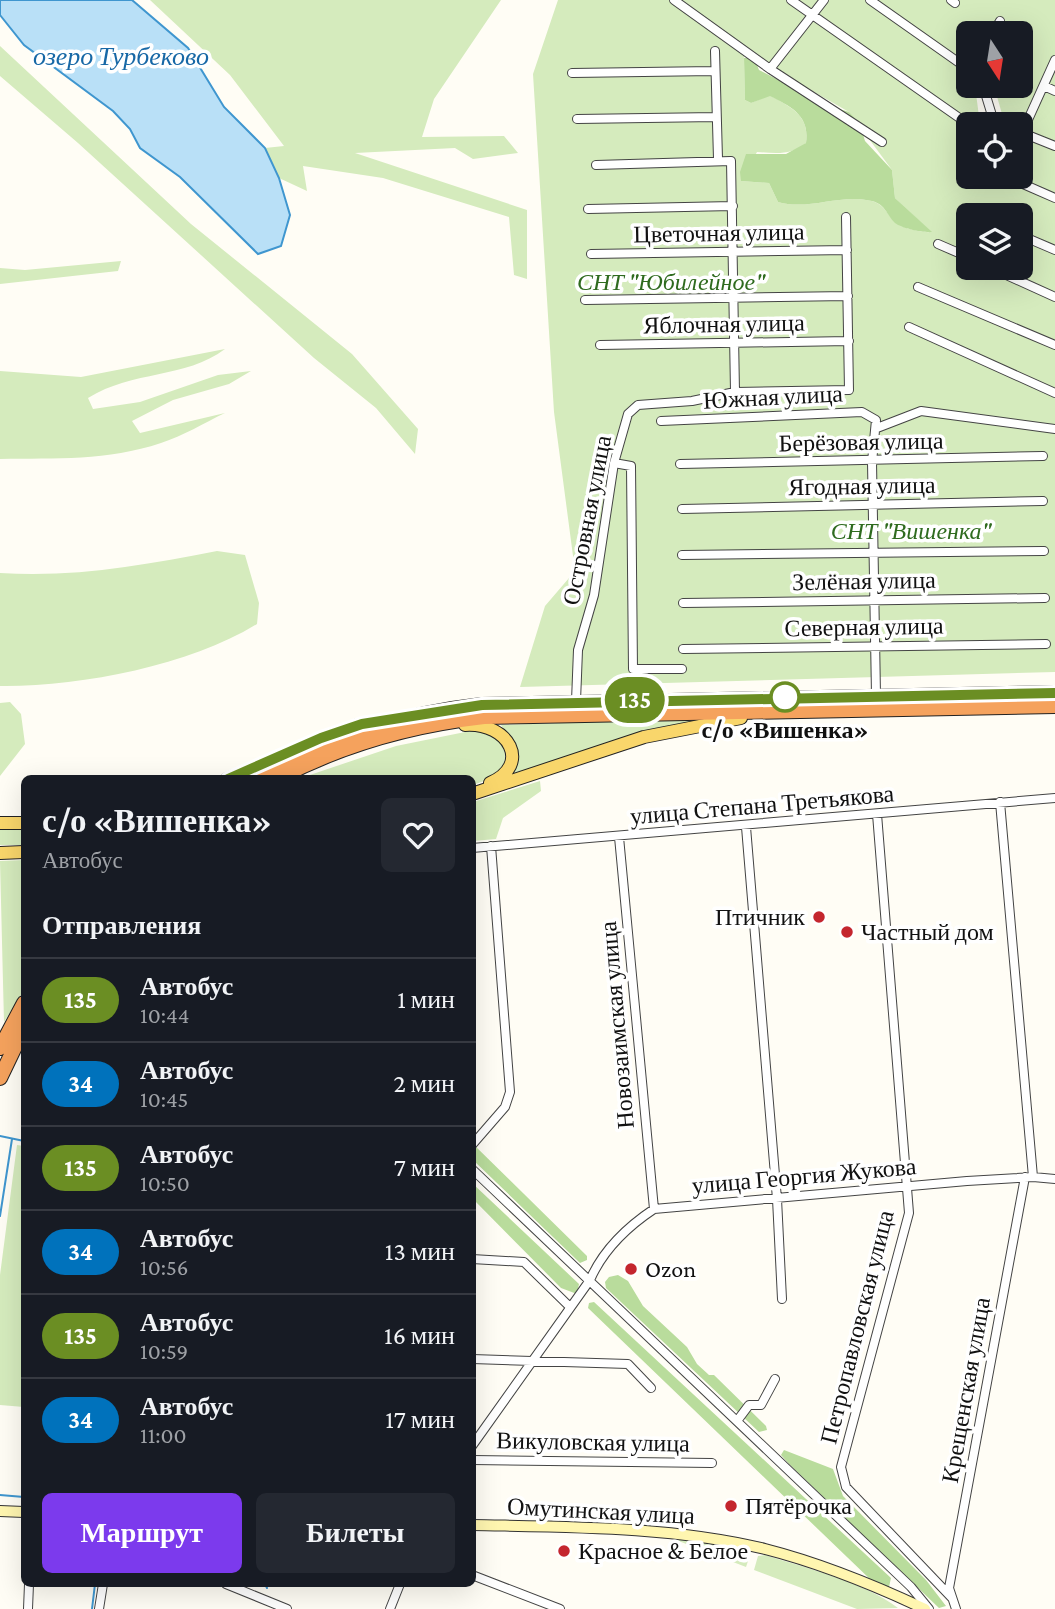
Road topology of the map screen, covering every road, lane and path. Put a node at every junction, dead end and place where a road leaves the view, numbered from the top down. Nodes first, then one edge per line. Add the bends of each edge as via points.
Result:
1 (674, 0) edge
2 (791, 0) edge
3 (824, 0) edge
4 (870, 0) edge
5 (812, 16) junction
6 (715, 51) dead end
7 (1055, 60) edge
8 (956, 61) edge
9 (770, 69) junction
10 (714, 71) junction
11 (572, 73) dead end
12 (1044, 86) junction
13 (1055, 91) edge
14 (1031, 112) edge
15 (956, 116) edge
16 (716, 117) junction
17 (577, 119) dead end
18 (1033, 138) edge
19 (882, 142) dead end
20 (1055, 146) edge
21 (718, 159) junction
22 (596, 165) dead end
23 (1033, 188) edge
24 (1055, 198) edge
25 (733, 206) junction
26 (588, 209) dead end
27 (846, 217) dead end
28 (1033, 241) edge
29 (938, 244) dead end
30 (847, 250) junction
31 (1055, 250) edge
32 (956, 252) edge
33 (734, 253) junction
34 (591, 254) dead end
35 (1017, 280) edge
36 (918, 287) dead end
37 (848, 296) junction
38 (1055, 297) edge
39 (734, 298) junction
40 (585, 300) dead end
41 (909, 327) dead end
42 (849, 341) junction
43 (734, 343) junction
44 (600, 345) dead end
45 (1055, 345) edge
46 (735, 393) junction
47 (1055, 393) edge
48 (662, 421) dead end
49 (877, 428) junction
50 (1055, 429) edge
51 (1042, 456) dead end
52 (872, 462) junction
53 (614, 463) junction
54 (680, 464) dead end
55 (1043, 501) dead end
56 (873, 504) junction
57 (682, 509) dead end
58 (1044, 551) dead end
59 (874, 553) junction
60 (682, 555) dead end
61 (1045, 598) dead end
62 (875, 600) junction
63 (683, 603) dead end
64 (1046, 644) dead end
65 (876, 646) junction
66 (683, 649) dead end
67 (682, 668) dead end
68 (1055, 693) edge
69 (876, 695) junction
70 (576, 701) junction
71 (1055, 706) edge
72 (911, 707) junction
73 (434, 711) junction
74 (293, 771) junction
75 (236, 775) edge
76 (258, 775) edge
77 (285, 775) edge
78 (476, 788) edge
79 (476, 793) edge
80 (1055, 798) edge
81 (1000, 802) junction
82 (877, 814) junction
83 (21, 822) edge
84 (0, 823) edge
85 (746, 827) junction
86 (620, 837) junction
87 (491, 846) junction
88 (476, 848) edge
89 (21, 852) edge
90 (0, 853) edge
91 (21, 1009) edge
92 (21, 1034) edge
93 (0, 1048) edge
94 (0, 1078) edge
95 (476, 1140) edge
96 (476, 1173) edge
97 (1029, 1177) junction
98 (1055, 1180) edge
99 (907, 1186) junction
100 (777, 1199) junction
101 (654, 1209) junction
102 (476, 1259) edge
103 (590, 1280) junction
104 (782, 1299) dead end
105 (570, 1307) junction
106 (476, 1359) edge
107 (532, 1361) junction
108 (775, 1378) dead end
109 (651, 1388) dead end
110 (737, 1421) junction
111 (476, 1440) edge
112 (476, 1460) edge
113 (712, 1463) dead end
114 (0, 1511) edge
115 (21, 1512) edge
116 (476, 1525) edge
117 (476, 1577) edge
118 (29, 1587) edge
119 (103, 1587) edge
120 (233, 1587) edge
121 (399, 1587) edge
122 (911, 1587) junction
123 (952, 1598) junction
124 (905, 1605) edge
125 (279, 1606) edge
126 (28, 1609) edge
127 (99, 1609) edge
128 (390, 1609) edge
129 (560, 1609) edge
130 (927, 1609) edge
131 (956, 1609) edge

1 - 9 street
2 - 5 street
3 - 5 street
4 - 8 street
5 - 9 street
5 - 15 street
6 - 10 street
7 - 12 street
9 - 19 street
10 - 11 street
10 - 16 street
12 - 13 street
12 - 14 street
16 - 17 street
16 - 21 street
18 - 20 street
21 - 22 street
21 - 25 street via 731,160
23 - 24 street
25 - 26 street
25 - 33 street
27 - 30 street
28 - 31 street
29 - 32 street
30 - 33 street, Цветочная улица
30 - 37 street
33 - 34 street, Цветочная улица
33 - 39 street
35 - 38 street
36 - 45 street
37 - 39 street
37 - 42 street
39 - 40 street
39 - 43 street
41 - 47 street
42 - 43 street, Яблочная улица
42 - 46 street, Островная улица via 849,390
43 - 44 street, Яблочная улица
43 - 46 street
46 - 53 street, Островная улица via 638,405 628,414
48 - 49 street, Южная улица via 862,412 876,420
49 - 50 street via 921,411
49 - 52 street
51 - 52 street, Берёзовая улица
52 - 54 street, Берёзовая улица
52 - 56 street
53 - 67 street via 631,466 634,669
53 - 70 street, Островная улица via 594,595 578,650
55 - 56 street, Ягодная улица
56 - 57 street, Ягодная улица
56 - 59 street
58 - 59 street
59 - 60 street
59 - 62 street
61 - 62 street, Зелёная улица
62 - 63 street, Зелёная улица
62 - 65 street
64 - 65 street, Северная улица
65 - 66 street, Северная улица
65 - 69 street
68 - 69 highway
69 - 70 highway
70 - 73 highway
71 - 72 highway
72 - 74 highway via 484,717 393,734
72 - 79 main road via 704,723 620,744
73 - 75 main road via 341,731
73 - 76 highway via 333,740
74 - 77 highway
74 - 78 main road via 414,734 485,725 507,740 510,763 499,779
80 - 81 street, улица Степана Третьякова
81 - 82 street, улица Степана Третьякова
81 - 97 street, Крещенская улица
82 - 85 street, улица Степана Третьякова
82 - 99 street, Петропавловская улица
83 - 84 main road
85 - 86 street, улица Степана Третьякова
85 - 100 street
86 - 87 street, улица Степана Третьякова
86 - 101 street, Новозаимская улица
87 - 88 street, улица Степана Третьякова
87 - 95 street via 510,1092 505,1107
89 - 90 main road
91 - 93 highway
92 - 94 highway
96 - 103 street
97 - 98 street, улица Георгия Жукова
97 - 99 street, улица Георгия Жукова
97 - 123 street, Крещенская улица via 949,1588
99 - 100 street, улица Георгия Жукова
99 - 123 street, Петропавловская улица via 909,1213 841,1467 846,1487
100 - 101 street, улица Георгия Жукова
100 - 104 street
101 - 103 street via 609,1249
102 - 105 street via 524,1262
103 - 105 street
103 - 110 street
105 - 107 street
106 - 107 street
107 - 109 street via 628,1364
107 - 111 street
108 - 110 street via 761,1405 749,1405
110 - 122 street
112 - 113 street, Викуловская улица
114 - 115 street
116 - 124 street, Омутинская улица via 666,1532 719,1540 805,1560
117 - 129 street
118 - 126 street
119 - 127 street
120 - 125 street
121 - 128 street
122 - 124 street
122 - 130 street
123 - 131 street, Крещенская улица
124 - 130 street, Омутинская улица

